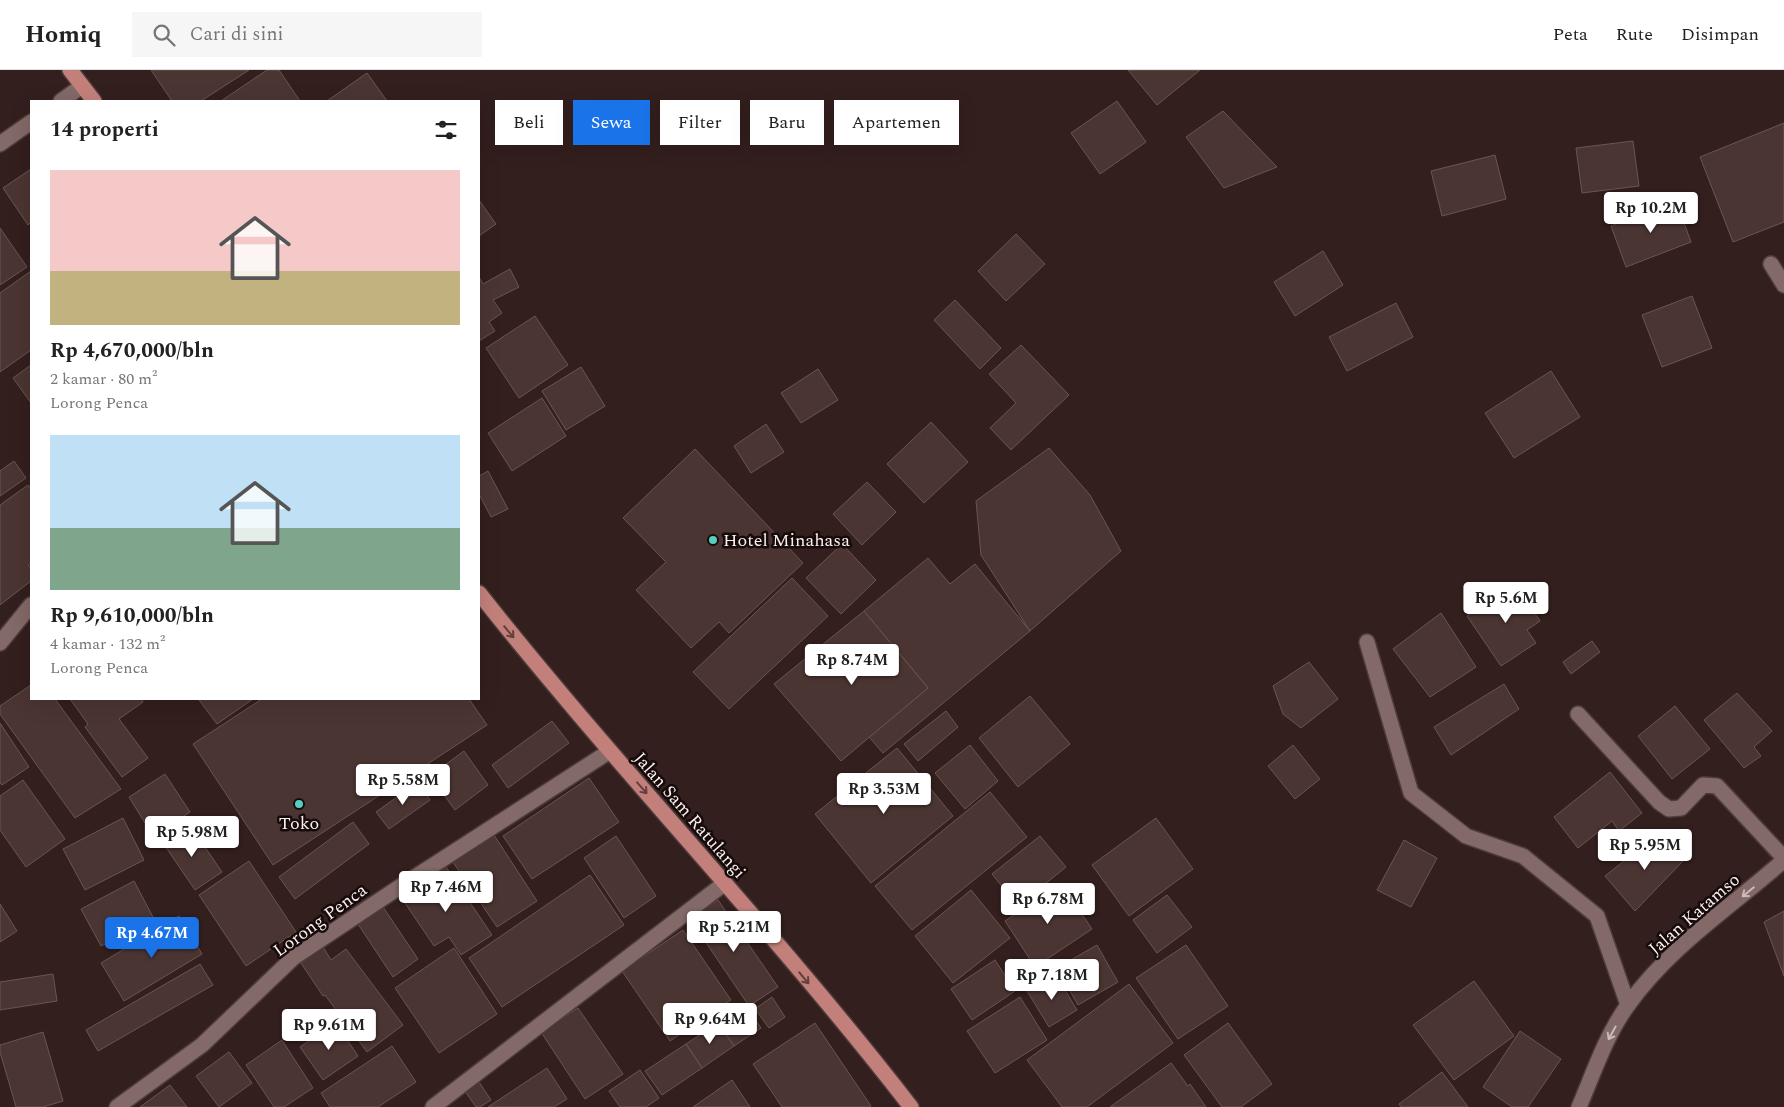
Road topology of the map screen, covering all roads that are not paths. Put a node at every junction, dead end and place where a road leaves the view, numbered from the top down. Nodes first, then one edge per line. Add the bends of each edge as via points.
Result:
1 (70, 70) edge
2 (82, 86) junction
3 (62, 100) edge
4 (93, 100) edge
5 (30, 123) edge
6 (0, 144) edge
7 (1771, 264) dead end
8 (1784, 285) edge
9 (480, 595) edge
10 (30, 606) edge
11 (1367, 642) dead end
12 (0, 643) edge
13 (1578, 714) dead end
14 (610, 751) junction
15 (1784, 859) edge
16 (725, 883) junction
17 (1628, 1005) junction
18 (118, 1107) edge
19 (433, 1107) edge
20 (911, 1107) edge
21 (1579, 1107) edge

1 - 2 main road
2 - 3 street
2 - 4 main road
5 - 6 street
7 - 8 street
9 -> 14 main road, Jalan Sam Ratulangi
10 - 12 street
11 - 17 street via 1411,793 1466,836 1523,856 1597,916
13 - 15 street via 1659,802 1669,809 1681,808 1703,785 1717,786
14 -> 16 main road, Jalan Sam Ratulangi
14 - 18 street, Lorong Penca via 293,958 202,1045
15 -> 17 street, Jalan Katamso via 1751,890 1683,943
16 - 19 street
16 -> 20 main road, Jalan Sam Ratulangi
17 -> 21 street, Jalan Katamso via 1610,1035

